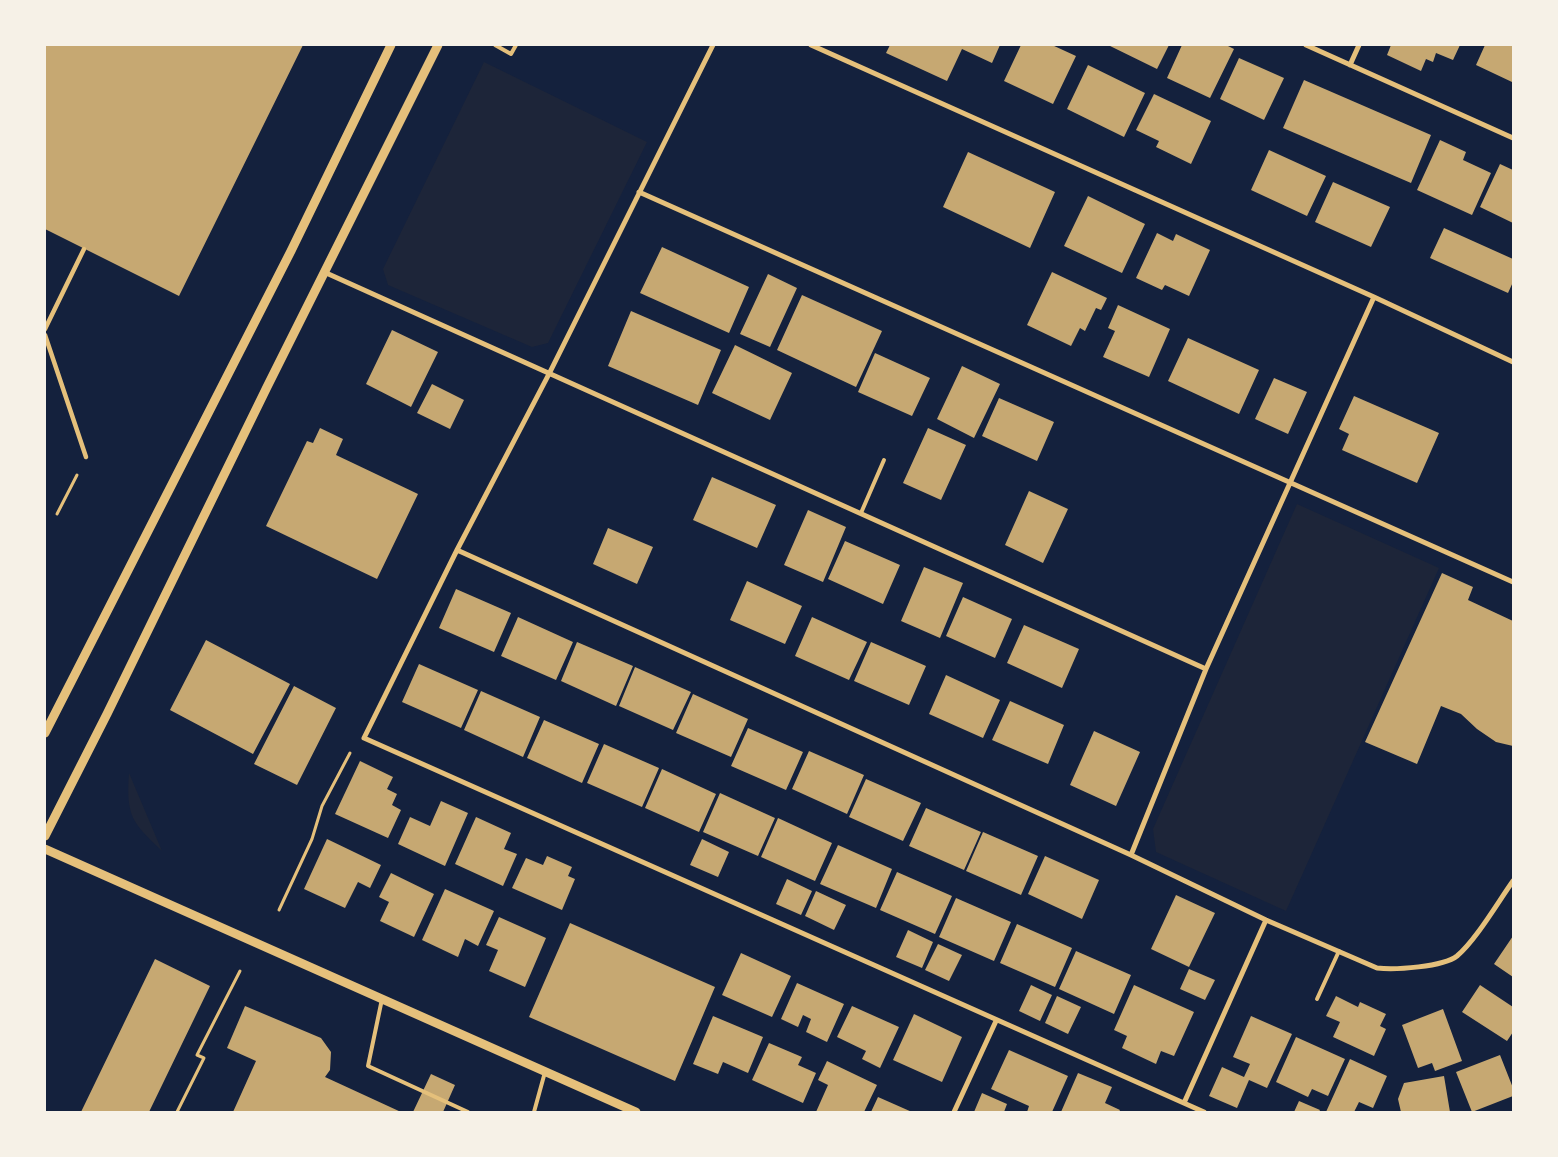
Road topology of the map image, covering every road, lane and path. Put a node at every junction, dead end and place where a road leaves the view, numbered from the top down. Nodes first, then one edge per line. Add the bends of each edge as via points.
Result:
1 (391, 45) edge
2 (438, 45) edge
3 (495, 45) edge
4 (516, 45) edge
5 (713, 45) edge
6 (811, 45) edge
7 (1306, 45) edge
8 (1359, 45) edge
9 (1350, 65) junction
10 (1513, 138) edge
11 (639, 192) junction
12 (84, 249) dead end
13 (324, 272) junction
14 (1374, 298) junction
15 (45, 328) edge
16 (45, 335) edge
17 (1513, 354) edge
18 (1512, 362) edge
19 (550, 372) junction
20 (86, 457) joint
21 (884, 460) dead end
22 (1290, 482) junction
23 (861, 513) junction
24 (57, 514) dead end
25 (457, 550) junction
26 (1513, 582) edge
27 (1206, 669) junction
28 (45, 733) edge
29 (364, 738) junction
30 (45, 836) edge
31 (45, 849) edge
32 (1131, 855) junction
33 (1513, 881) edge
34 (278, 910) dead end
35 (1266, 920) junction
36 (1339, 951) junction
37 (240, 971) dead end
38 (382, 999) junction
39 (1317, 999) dead end
40 (996, 1021) junction
41 (545, 1072) junction
42 (1184, 1103) junction
43 (177, 1112) edge
44 (468, 1112) edge
45 (534, 1112) edge
46 (636, 1112) edge
47 (954, 1112) edge
48 (1204, 1112) edge

1 - 28 street via 291,250
2 - 13 street
3 - 4 lane via 512,54
5 - 11 street
6 - 14 street
7 - 9 street
8 - 9 street
9 - 10 street
11 - 19 street
11 - 22 street
12 - 15 street
13 - 19 street
13 - 30 street
14 - 18 street
14 - 22 street
16 - 20 street
17 - 18 street
19 - 23 street
19 - 25 street
20 - 24 path
21 - 23 lane
22 - 26 street
22 - 27 street
23 - 27 street
25 - 29 street
25 - 32 street
27 - 32 street
29 - 34 path via 352,748 322,806 312,839
29 - 40 street
31 - 38 street
32 - 35 street
33 - 36 street via 1468,945 1444,963 1377,968
35 - 36 street
35 - 42 street
36 - 39 lane
37 - 43 path via 197,1055 204,1058
38 - 41 street
38 - 44 lane via 368,1066
40 - 42 street
40 - 47 street
41 - 45 lane
41 - 46 street
42 - 48 street

